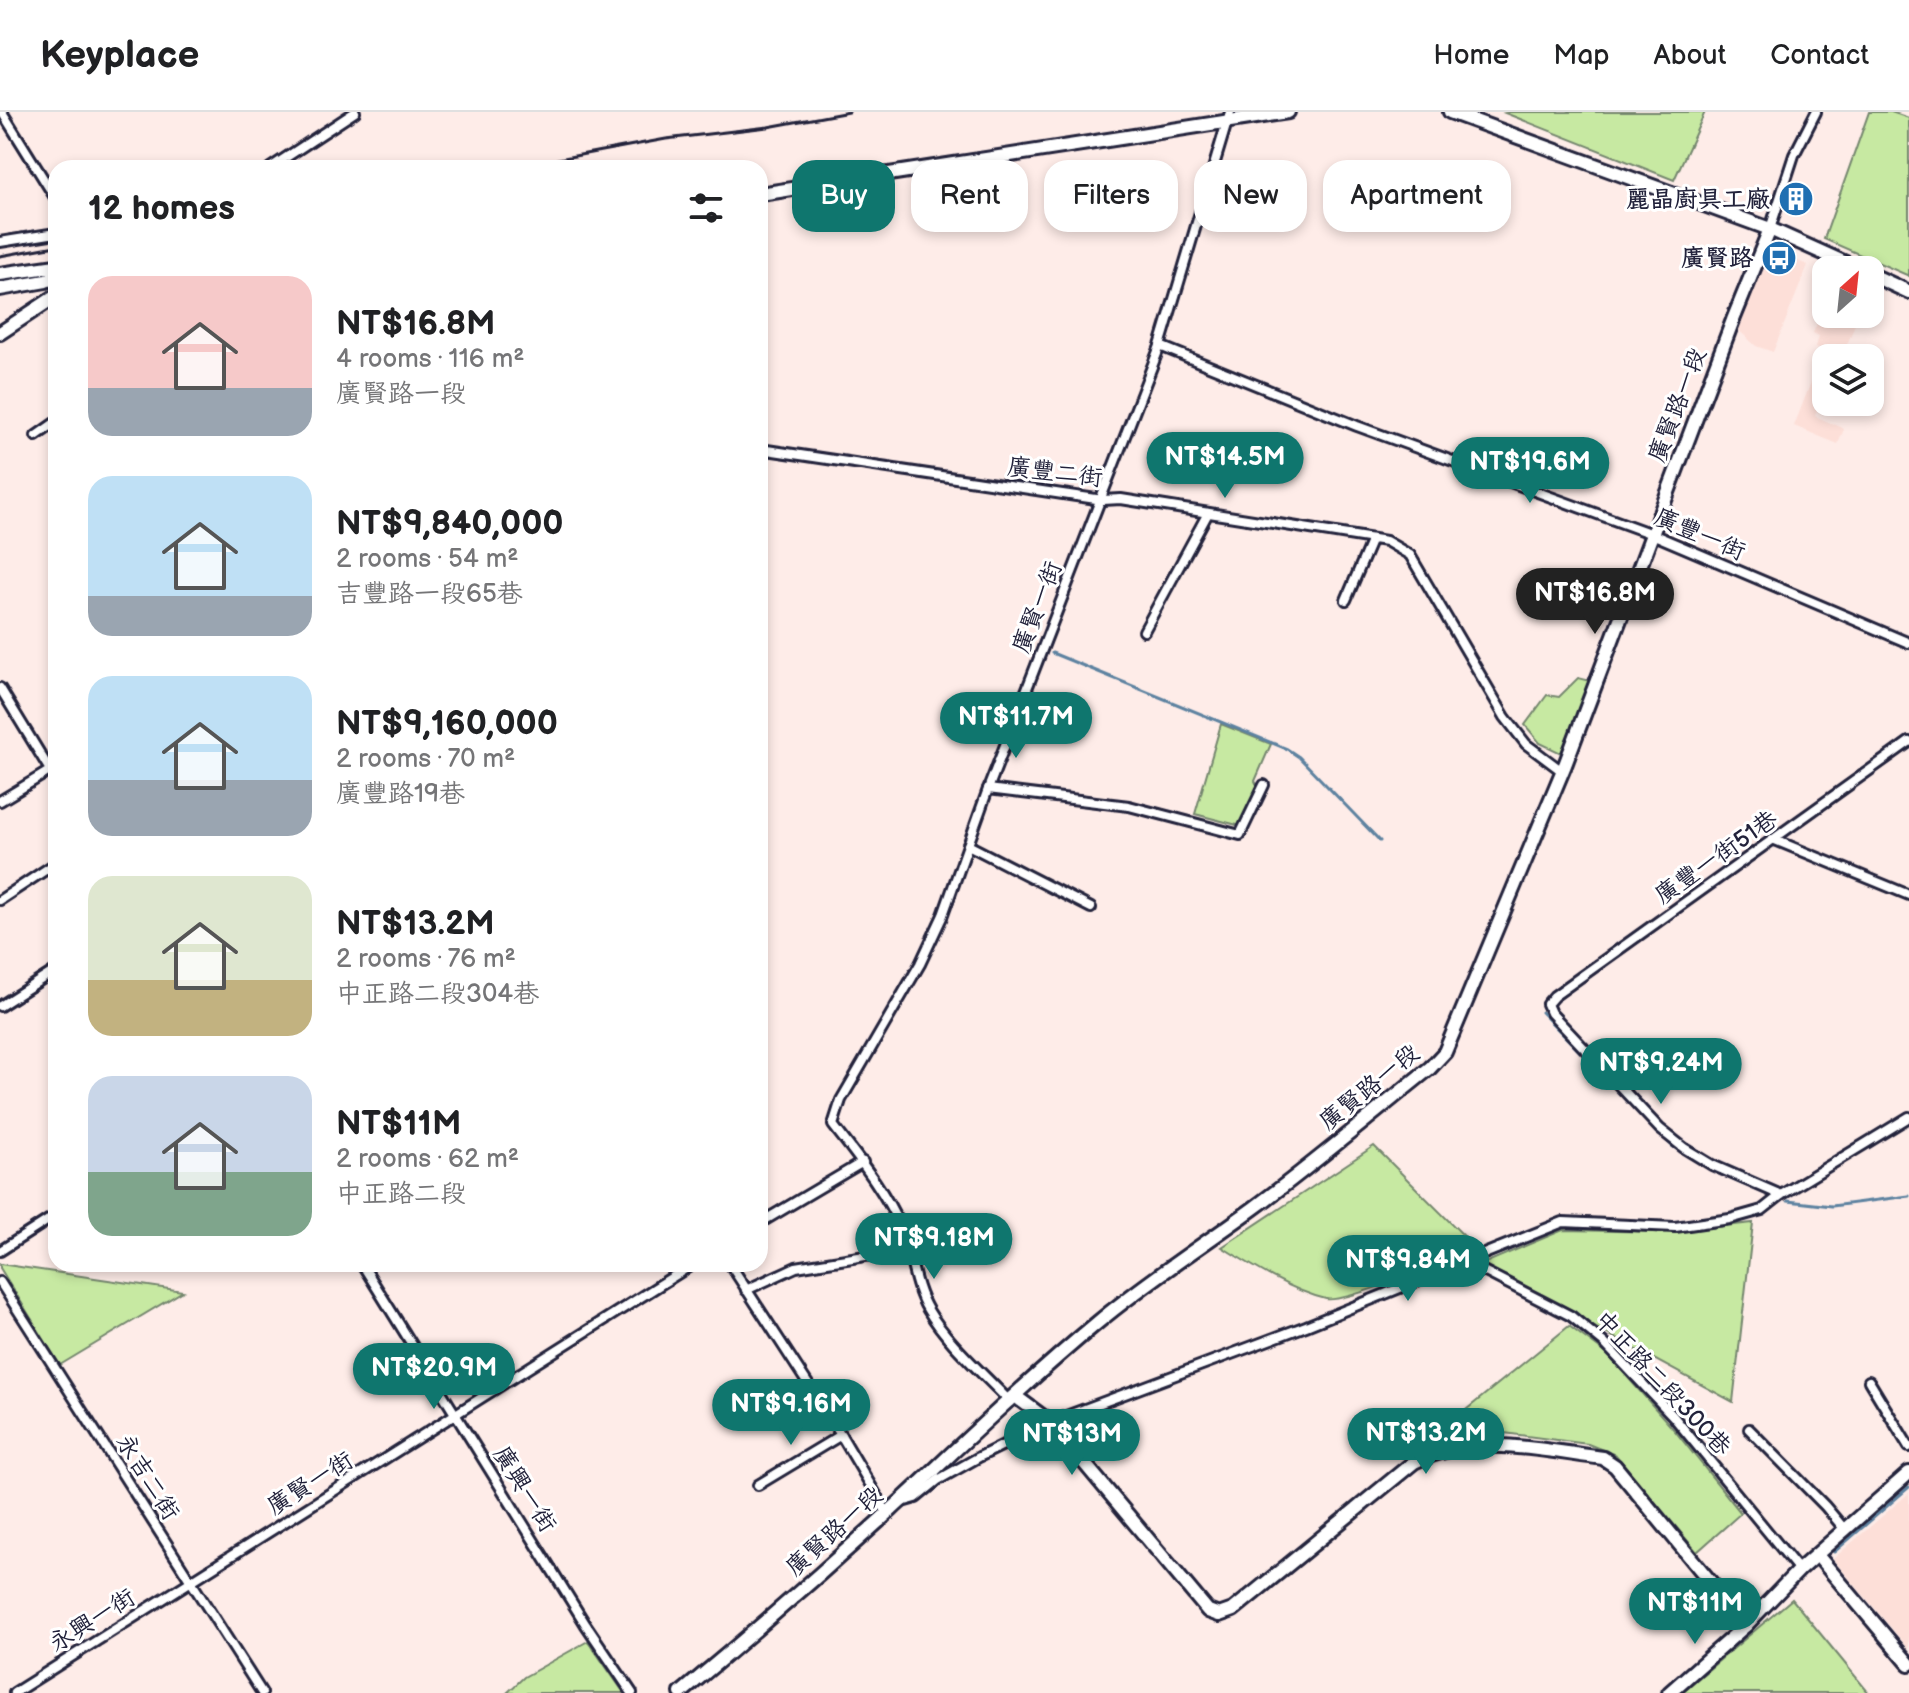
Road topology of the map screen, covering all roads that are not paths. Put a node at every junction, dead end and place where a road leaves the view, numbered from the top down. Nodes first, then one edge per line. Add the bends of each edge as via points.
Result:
1 (2, 112) edge
2 (355, 112) edge
3 (1288, 112) edge
4 (1450, 112) edge
5 (1816, 112) edge
6 (1230, 116) edge
7 (282, 160) edge
8 (48, 186) edge
9 (768, 193) edge
10 (1770, 229) junction
11 (48, 234) edge
12 (0, 242) edge
13 (1830, 256) edge
14 (48, 267) edge
15 (0, 274) edge
16 (48, 280) edge
17 (1884, 280) edge
18 (0, 289) edge
19 (1909, 292) edge
20 (48, 301) edge
21 (0, 333) edge
22 (1160, 346) junction
23 (48, 428) edge
24 (36, 436) dead end
25 (768, 450) edge
26 (1103, 500) junction
27 (1208, 513) junction
28 (1652, 534) junction
29 (1372, 539) junction
30 (1346, 600) dead end
31 (1144, 631) dead end
32 (1909, 643) edge
33 (0, 688) edge
34 (11, 705) junction
35 (0, 712) edge
36 (1909, 742) edge
37 (48, 760) edge
38 (48, 771) edge
39 (1562, 771) junction
40 (1264, 785) dead end
41 (988, 789) junction
42 (0, 801) edge
43 (1775, 840) junction
44 (968, 845) junction
45 (48, 868) edge
46 (1909, 895) edge
47 (0, 900) edge
48 (1091, 908) dead end
49 (48, 975) edge
50 (0, 1006) edge
51 (1909, 1117) edge
52 (863, 1162) junction
53 (1781, 1195) junction
54 (768, 1218) edge
55 (48, 1220) edge
56 (909, 1249) junction
57 (0, 1251) edge
58 (1466, 1262) junction
59 (367, 1272) edge
60 (681, 1272) edge
61 (735, 1272) edge
62 (0, 1282) edge
63 (746, 1290) junction
64 (1869, 1381) dead end
65 (1013, 1399) junction
66 (456, 1416) junction
67 (1050, 1422) junction
68 (1749, 1429) dead end
69 (841, 1435) junction
70 (1909, 1447) edge
71 (1909, 1473) edge
72 (758, 1485) dead end
73 (892, 1508) junction
74 (1846, 1531) junction
75 (1817, 1555) junction
76 (1799, 1570) junction
77 (190, 1581) junction
78 (1746, 1625) junction
79 (1909, 1664) edge
80 (14, 1693) edge
81 (262, 1693) edge
82 (632, 1693) edge
83 (681, 1693) edge
84 (1669, 1693) edge

1 - 8 street
2 - 7 street
3 - 6 street
4 - 10 street
5 - 10 street via 1794,155
6 - 9 street
6 - 22 street, 廣賢一街
10 - 13 street
10 - 28 street, 廣賢路一段
11 - 12 street
14 - 15 street
16 - 18 street
17 - 19 street
20 - 21 street
22 - 26 street, 廣賢一街
22 - 28 street, 廣豐一街 via 1357,426
23 - 24 street
25 - 26 street, 廣豐二街
26 - 27 street, 廣豐二街
26 - 41 street, 廣賢一街
27 - 29 street, 廣豐二街
27 - 31 street
28 - 32 street, 廣豐一街
28 - 39 street, 廣賢路一段
29 - 30 street
29 - 39 street, 廣豐二街 via 1410,555 1505,717 1526,744
33 - 34 street
34 - 35 street
34 - 37 street
36 - 43 street, 廣豐一街51巷
38 - 42 street
39 - 65 street, 廣賢路一段 via 1445,1052 1257,1206 1128,1298
40 - 41 street via 1240,835 1129,806
41 - 44 street, 廣賢一街
43 - 46 street
43 - 53 street, 廣豐一街51巷 via 1547,1004 1660,1129 1712,1165
44 - 48 street
44 - 52 street, 廣賢一街 via 928,948 833,1120
45 - 47 street
49 - 50 street
51 - 53 street
52 - 54 street
52 - 56 street
53 - 58 street via 1762,1210 1675,1227 1563,1222
55 - 57 street
56 - 63 street via 796,1267
56 - 65 street via 927,1308
58 - 67 street
58 - 76 street, 中正路二段300巷 via 1571,1316 1604,1343 1673,1416
59 - 66 street, 廣興一街
60 - 66 street, 廣賢一街
61 - 63 street
62 - 77 street, 永吉二街
63 - 69 street
64 - 70 street
65 - 67 street
65 - 73 street, 廣賢路一段
66 - 77 street, 廣賢一街
66 - 82 street, 廣興一街
67 - 73 street
67 - 78 street via 1208,1611 1219,1615 1233,1610 1414,1462 1436,1452 1498,1445 1603,1458 1615,1466
68 - 74 street
69 - 72 street
69 - 73 street
71 - 74 street
73 - 83 street, 廣賢路一段
74 - 75 street
75 - 76 street
75 - 79 street
76 - 78 street
77 - 80 street, 永興一街
77 - 81 street, 永吉二街
78 - 84 street

